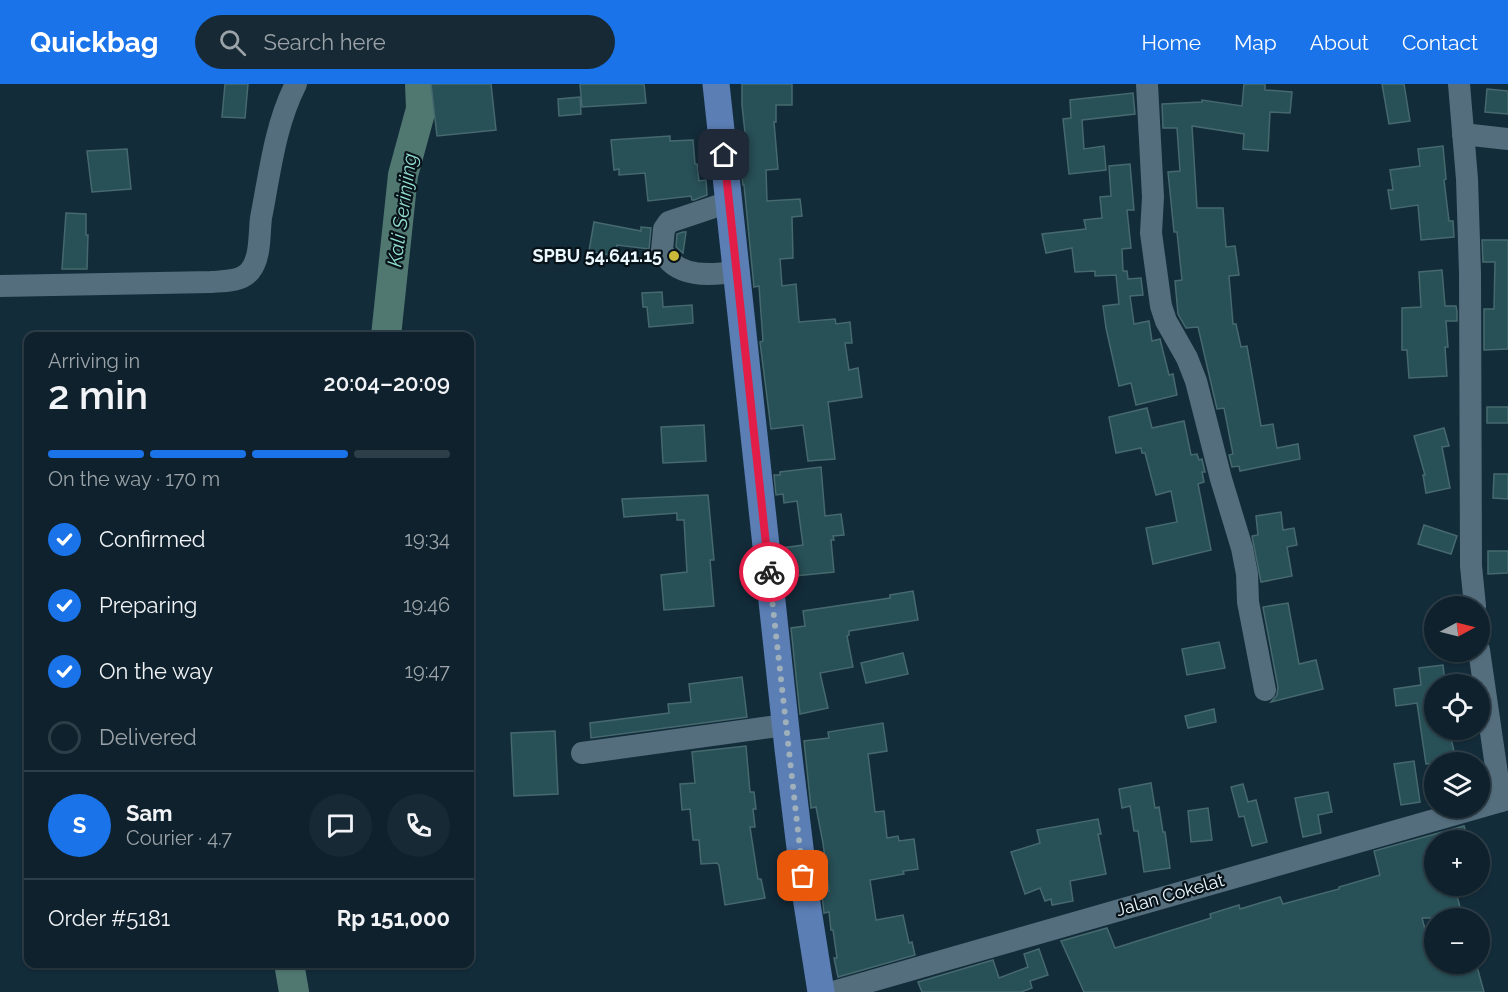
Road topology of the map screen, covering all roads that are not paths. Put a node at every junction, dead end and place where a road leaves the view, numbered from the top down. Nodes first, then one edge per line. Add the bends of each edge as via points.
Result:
1 (296, 84) edge
2 (716, 84) edge
3 (1147, 84) edge
4 (1459, 84) edge
5 (1463, 134) junction
6 (1508, 139) edge
7 (729, 202) junction
8 (736, 271) junction
9 (0, 286) edge
10 (1474, 596) edge
11 (1481, 662) edge
12 (1264, 690) dead end
13 (785, 725) junction
14 (582, 753) dead end
15 (1504, 800) edge
16 (821, 992) edge
17 (833, 992) edge

1 - 9 street via 285,106 278,135 256,260 246,274 211,282
2 - 7 main road
3 - 12 street via 1151,233 1161,306 1196,381 1242,548
4 - 5 street
5 - 6 street
5 - 10 street via 1470,273
7 - 8 main road
7 - 8 street via 669,222 664,229 662,250 669,261 685,270 713,275
8 - 13 main road
11 - 15 street
13 - 14 street
13 - 16 main road
15 - 17 street, Jalan Cokelat

